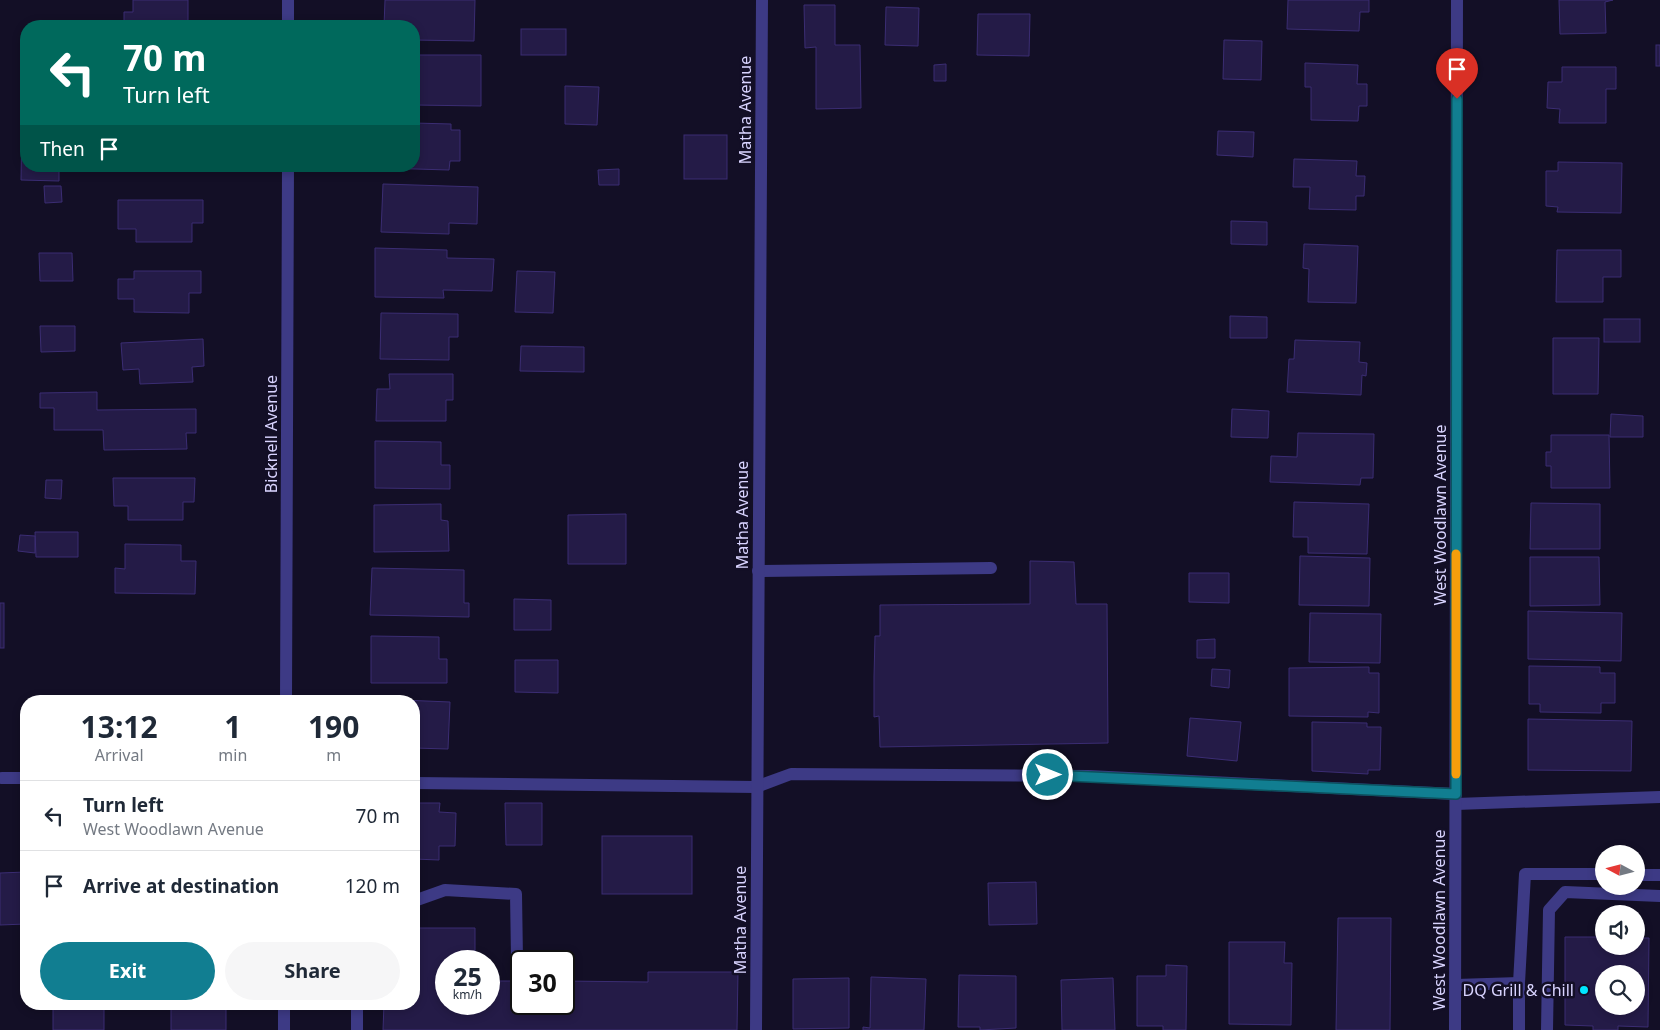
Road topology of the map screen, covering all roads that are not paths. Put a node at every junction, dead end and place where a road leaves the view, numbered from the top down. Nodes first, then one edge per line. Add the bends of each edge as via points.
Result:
1 (288, 0) edge
2 (762, 0) edge
3 (1457, 0) edge
4 (288, 20) edge
5 (288, 172) edge
6 (991, 568) dead end
7 (758, 571) junction
8 (286, 695) edge
9 (2, 778) dead end
10 (20, 778) edge
11 (420, 783) edge
12 (756, 787) junction
13 (1660, 797) edge
14 (1456, 799) junction
15 (1595, 874) edge
16 (1645, 875) edge
17 (1660, 875) edge
18 (1660, 896) edge
19 (420, 899) edge
20 (517, 950) edge
21 (1519, 983) junction
22 (1456, 985) junction
23 (284, 1010) edge
24 (357, 1010) edge
25 (284, 1030) edge
26 (358, 1030) edge
27 (756, 1030) edge
28 (1455, 1030) edge
29 (1519, 1030) edge
30 (1547, 1030) edge

1 - 4 street
2 - 7 street, Matha Avenue
3 - 14 street, West Woodlawn Avenue
5 - 8 street, Bicknell Avenue
6 - 7 street
7 - 12 street, Matha Avenue
9 - 10 street
11 - 12 street
12 - 14 street via 791,774 1088,776
12 - 27 street, Matha Avenue
13 - 14 street
14 - 22 street, West Woodlawn Avenue
15 - 21 street via 1525,874
16 - 17 street
18 - 30 street via 1565,892 1549,910
19 - 20 street via 445,890 516,894
21 - 22 street
21 - 29 street
22 - 28 street, West Woodlawn Avenue
23 - 25 street
24 - 26 street

